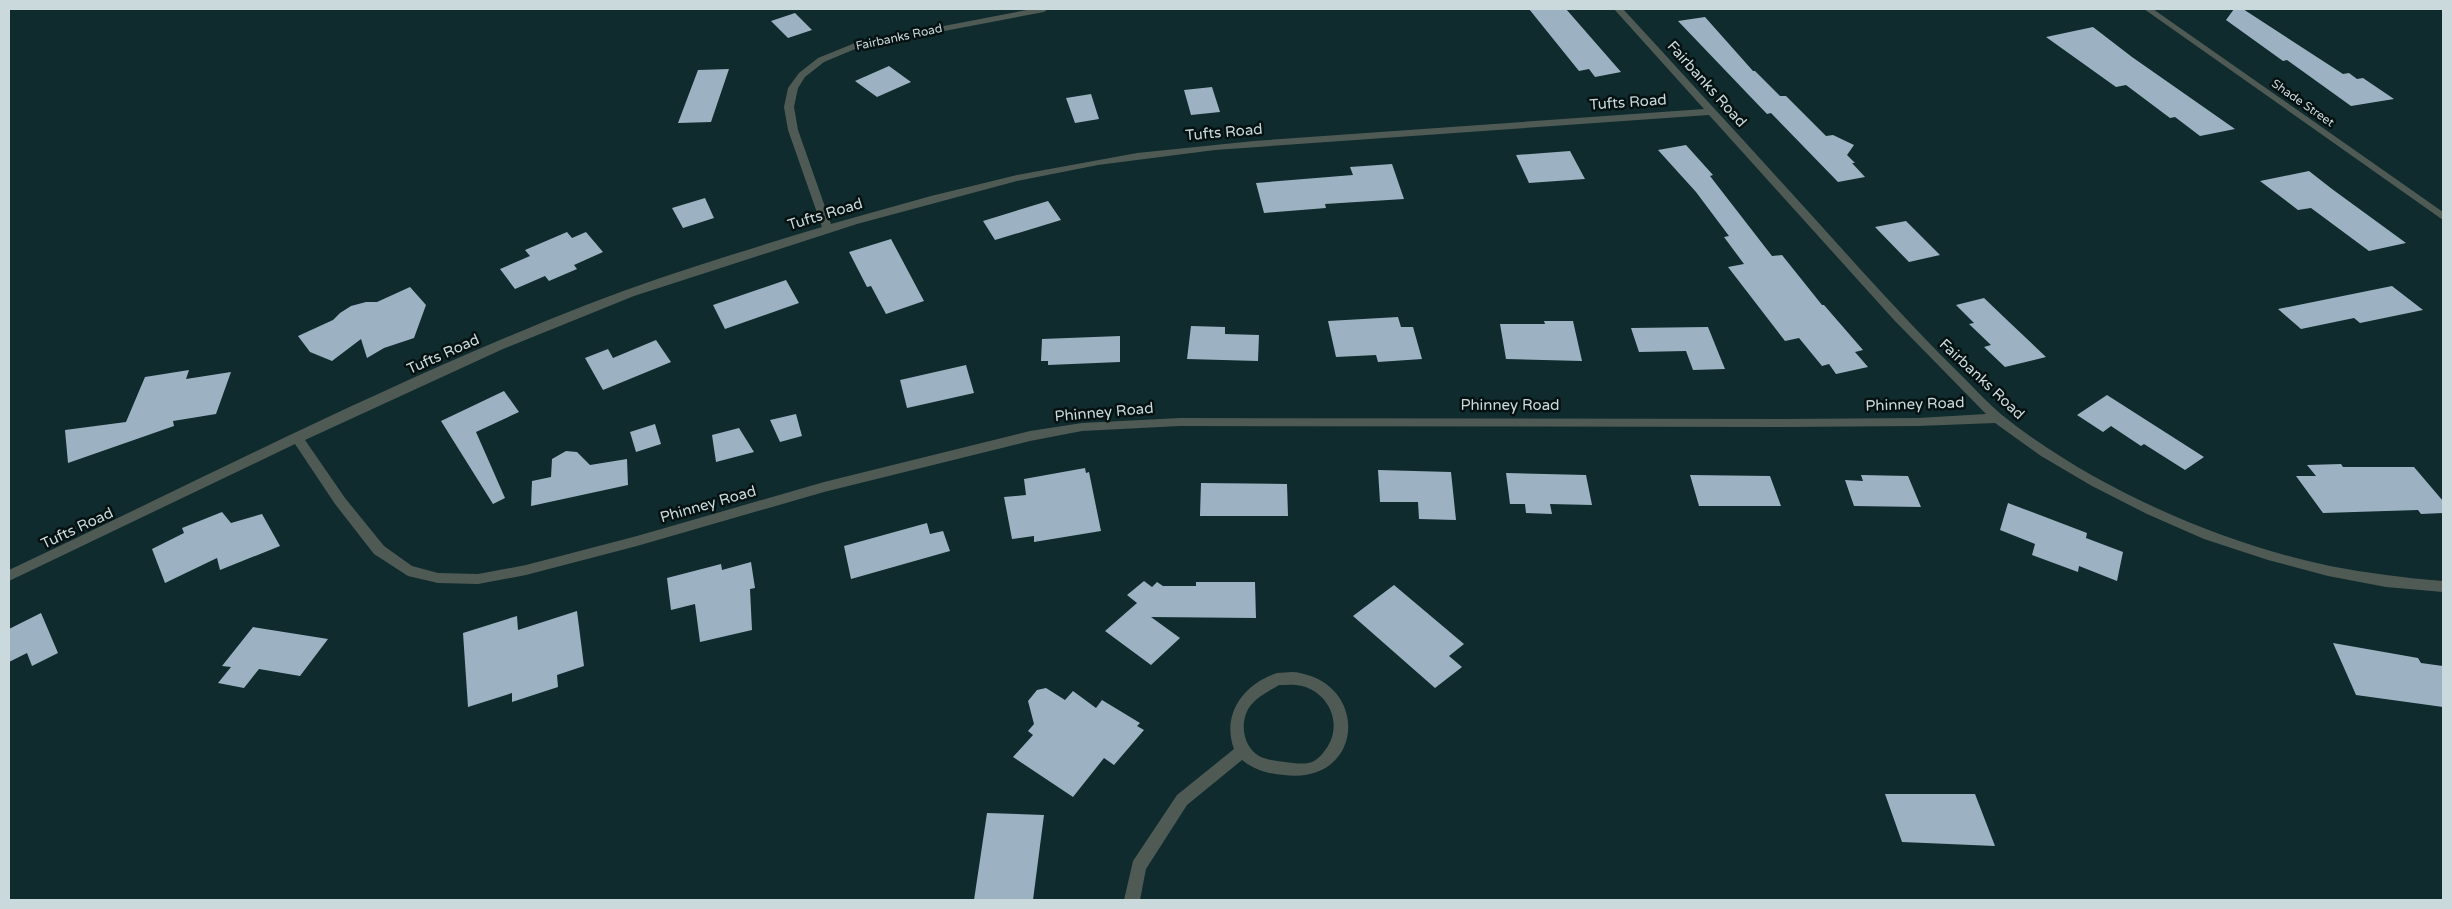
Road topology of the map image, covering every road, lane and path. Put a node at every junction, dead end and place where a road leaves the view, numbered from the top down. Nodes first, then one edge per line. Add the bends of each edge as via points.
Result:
1 (1044, 9) edge
2 (1618, 9) edge
3 (2148, 9) edge
4 (1711, 112) junction
5 (2443, 218) edge
6 (827, 228) junction
7 (1998, 418) junction
8 (296, 438) junction
9 (9, 576) edge
10 (2443, 587) edge
11 (1241, 752) junction
12 (1132, 900) edge

1 - 6 street, Fairbanks Road via 858,44 821,60 802,75 793,88 789,107 793,130
2 - 4 street, Fairbanks Road
3 - 5 street, Shade Street
4 - 6 street, Tufts Road via 1127,156 927,199
4 - 7 street, Fairbanks Road via 1932,354
6 - 8 street, Tufts Road via 574,314
7 - 8 street, Phinney Road via 1793,423 1180,422 1082,427 1030,436 824,487 637,541 478,579 438,578 408,571 379,550 340,502
7 - 10 street, Fairbanks Road via 2096,484 2142,508 2206,534 2284,559 2354,576
8 - 9 street, Tufts Road
11 - 11 street via 1260,764 1276,768 1304,771 1319,766 1330,758 1341,736 1340,711 1328,693 1300,679 1277,679 1260,688 1245,702 1237,721
11 - 12 street via 1182,800 1139,866

